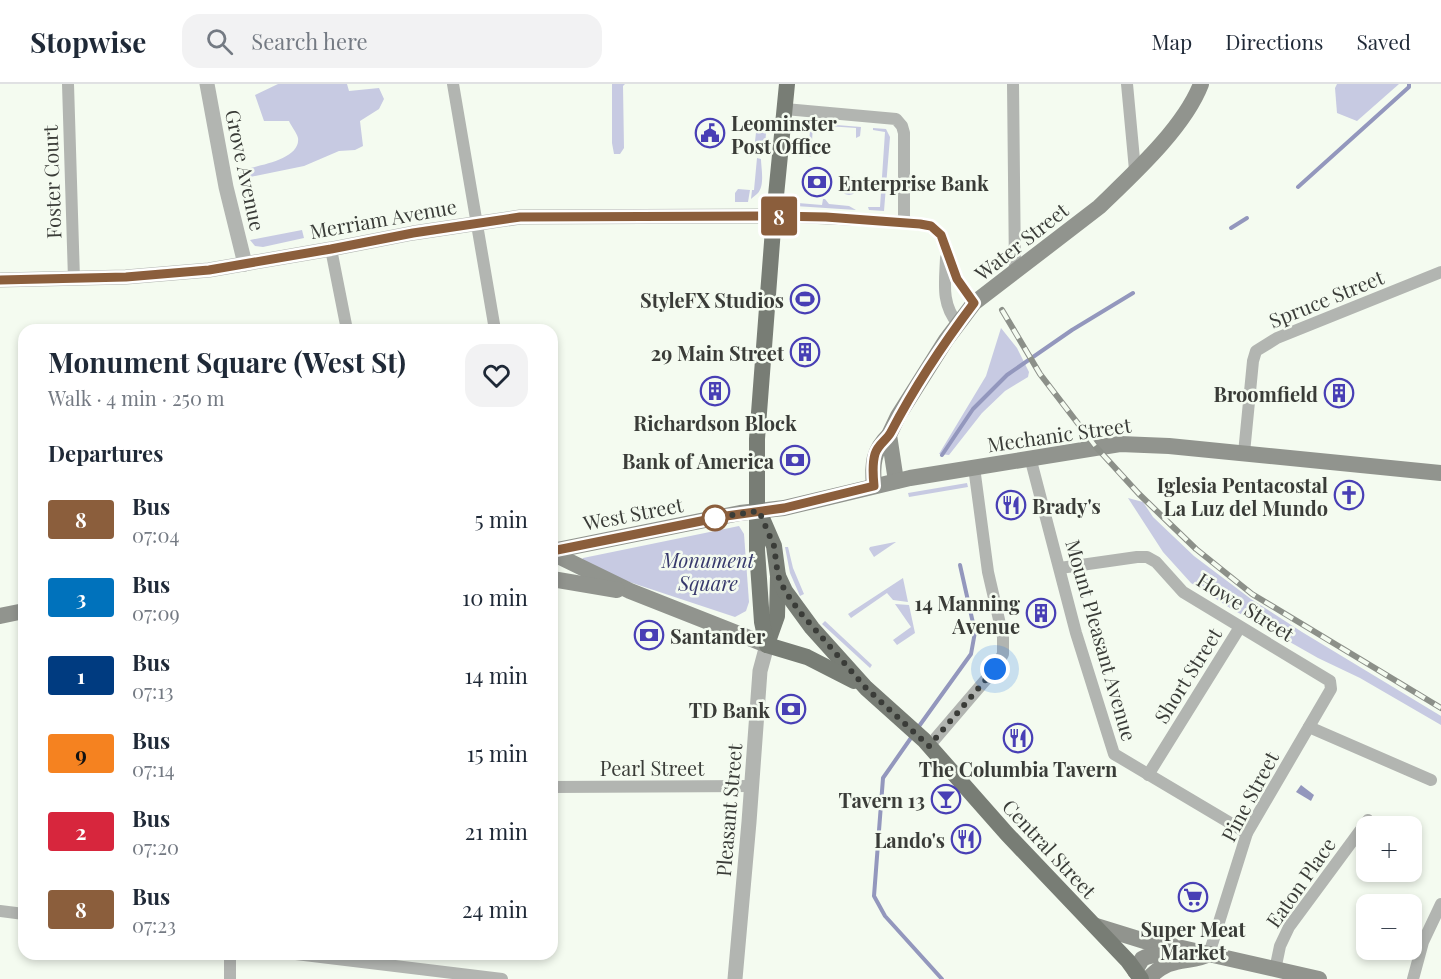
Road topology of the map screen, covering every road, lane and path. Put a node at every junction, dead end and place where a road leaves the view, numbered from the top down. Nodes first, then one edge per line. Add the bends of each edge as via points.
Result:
1 (68, 84) edge
2 (207, 84) edge
3 (453, 84) edge
4 (788, 84) edge
5 (1013, 84) edge
6 (1127, 84) edge
7 (1201, 84) edge
8 (785, 109) junction
9 (1135, 170) junction
10 (774, 216) junction
11 (478, 222) junction
12 (904, 222) junction
13 (331, 249) junction
14 (946, 250) junction
15 (245, 264) junction
16 (1015, 271) junction
17 (1441, 272) edge
18 (74, 279) junction
19 (0, 280) edge
20 (974, 303) junction
21 (346, 324) edge
22 (494, 324) edge
23 (958, 324) junction
24 (889, 435) junction
25 (1244, 453) junction
26 (1030, 457) junction
27 (974, 467) junction
28 (1441, 473) edge
29 (896, 481) junction
30 (874, 486) junction
31 (759, 511) junction
32 (558, 551) edge
33 (558, 555) edge
34 (1060, 568) junction
35 (778, 576) junction
36 (558, 580) edge
37 (630, 591) junction
38 (18, 612) edge
39 (0, 616) edge
40 (1240, 627) junction
41 (767, 645) junction
42 (866, 688) junction
43 (1309, 727) junction
44 (927, 743) junction
45 (1148, 775) junction
46 (1431, 780) dead end
47 (752, 786) junction
48 (558, 787) edge
49 (1247, 833) junction
50 (1356, 836) edge
51 (1441, 904) edge
52 (0, 911) edge
53 (18, 913) edge
54 (1096, 926) junction
55 (1182, 948) junction
56 (1209, 954) junction
57 (230, 960) edge
58 (345, 960) edge
59 (1275, 970) junction
60 (1141, 976) edge
61 (230, 979) edge
62 (502, 979) edge
63 (735, 979) edge
64 (1319, 979) edge
65 (1413, 979) edge

1 - 18 street, Foster Court
2 - 15 street, Grove Avenue
3 - 11 street
4 - 8 main road
5 - 16 street
6 - 9 street
7 - 9 main road, Water Street via 1175,128
8 - 10 main road
8 - 12 street via 896,119 904,133
9 - 16 main road, Water Street via 1099,207
10 - 11 street, Merriam Avenue via 526,217
10 - 12 street
10 - 31 main road via 758,418
11 - 13 street, Merriam Avenue
11 - 22 street via 478,242
12 - 14 street via 937,230
13 - 15 street, Merriam Avenue
13 - 21 street
14 - 20 street via 957,279
14 - 23 street via 945,299
15 - 18 street, Merriam Avenue via 173,274
16 - 20 main road, Water Street
17 - 25 street, Spruce Street via 1277,338 1256,351
18 - 19 street, Merriam Avenue
20 - 23 main road, Water Street
23 - 24 main road, Water Street
24 - 29 main road
24 - 30 main road, Water Street via 875,453
25 - 26 main road, Mechanic Street via 1135,443
25 - 28 main road, Mechanic Street
26 - 27 main road, Mechanic Street
26 - 34 street, Mount Pleasant Avenue
27 - 29 main road, Mechanic Street
27 - 44 street via 988,572 1004,637 1003,654 994,670
29 - 30 main road, Mechanic Street
30 - 31 main road, Mechanic Street
31 - 32 main road, West Street
31 - 35 main road via 774,546
31 - 41 main road via 758,568
33 - 37 main road
34 - 40 street, Howe Street via 1147,557 1183,592
34 - 45 street, Mount Pleasant Avenue via 1114,754
35 - 41 main road via 777,616
35 - 42 main road via 812,628
36 - 37 main road
37 - 41 main road
38 - 39 main road
40 - 43 street, Howe Street via 1330,681 1331,689
40 - 45 street, Short Street
41 - 42 main road via 807,657
41 - 47 street, Pleasant Street via 760,671
42 - 44 main road
43 - 46 street
43 - 49 street, Pine Street
44 - 54 main road, Central Street
45 - 49 street, Mount Pleasant Avenue
47 - 48 street, Pearl Street
47 - 63 street, Pleasant Street
49 - 56 street, Pine Street
50 - 59 street, Eaton Place via 1289,927
51 - 65 street via 1423,942
52 - 53 street
54 - 55 main road
54 - 60 main road, Central Street
55 - 56 main road
55 - 60 main road via 1146,957 1142,960
56 - 59 main road
56 - 60 main road via 1176,961
57 - 61 street
58 - 62 street
59 - 64 main road

